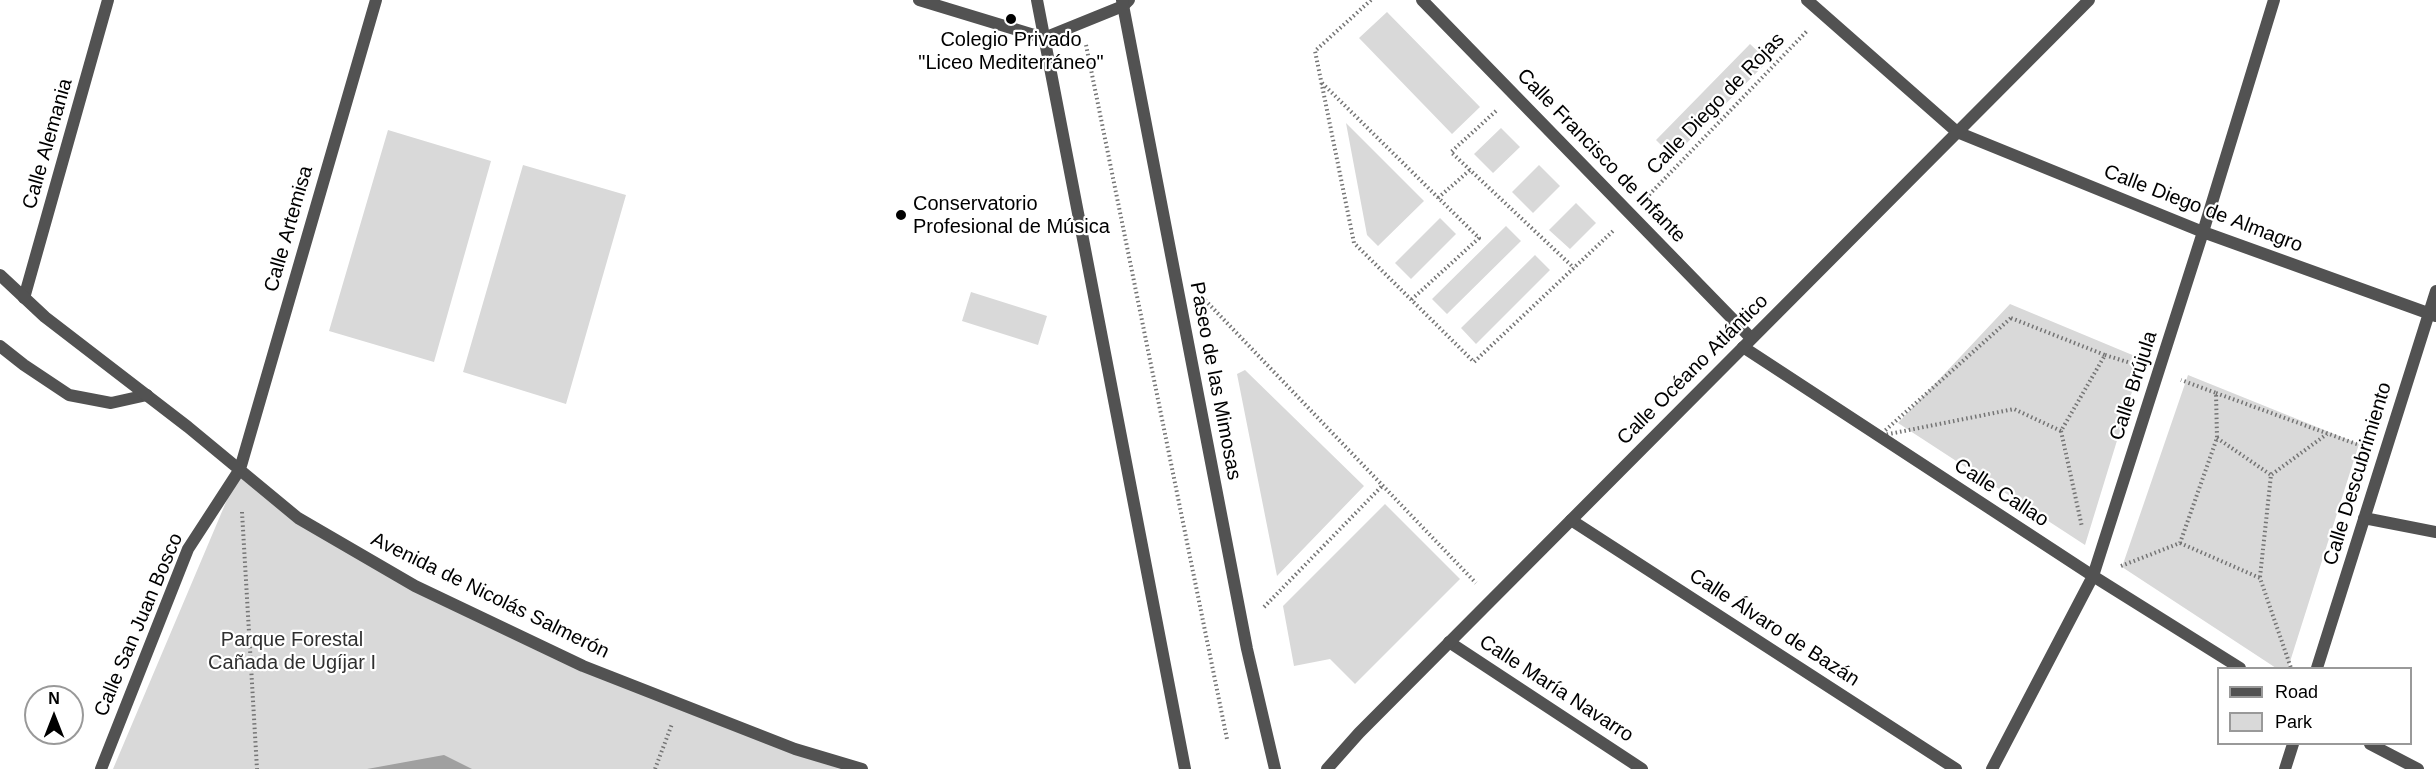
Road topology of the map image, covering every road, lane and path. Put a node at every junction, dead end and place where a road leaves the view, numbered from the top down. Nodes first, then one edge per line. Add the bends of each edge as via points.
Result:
1 (108, 0) edge
2 (376, 0) edge
3 (919, 0) edge
4 (1037, 0) edge
5 (1371, 0) edge
6 (1422, 0) edge
7 (1807, 0) edge
8 (2089, 0) edge
9 (2274, 0) edge
10 (1125, 2) edge
11 (1823, 14) junction
12 (1044, 38) junction
13 (1086, 45) dead end
14 (1322, 83) junction
15 (1515, 95) junction
16 (1957, 132) junction
17 (1470, 170) junction
18 (1438, 198) junction
19 (1631, 214) junction
20 (2203, 232) junction
21 (1173, 267) junction
22 (1574, 268) junction
23 (0, 276) edge
24 (2436, 291) edge
25 (24, 298) junction
26 (1412, 300) junction
27 (2432, 315) edge
28 (1747, 343) junction
29 (0, 346) edge
30 (2105, 355) junction
31 (2159, 372) junction
32 (2216, 393) junction
33 (147, 395) junction
34 (2061, 431) junction
35 (2328, 434) junction
36 (1879, 436) junction
37 (2217, 438) junction
38 (2385, 454) junction
39 (240, 469) junction
40 (2271, 475) junction
41 (1383, 485) junction
42 (2364, 518) junction
43 (1570, 520) junction
44 (2083, 531) dead end
45 (2436, 532) edge
46 (2180, 543) junction
47 (2093, 576) junction
48 (2260, 578) junction
49 (1492, 599) junction
50 (1243, 628) junction
51 (1449, 642) junction
52 (2237, 667) edge
53 (2290, 667) edge
54 (2318, 667) edge
55 (679, 704) junction
56 (1227, 739) dead end
57 (2293, 745) edge
58 (2372, 745) edge
59 (101, 769) edge
60 (257, 769) edge
61 (655, 769) edge
62 (862, 769) edge
63 (1185, 769) edge
64 (1275, 769) edge
65 (1327, 769) edge
66 (1642, 769) edge
67 (1956, 769) edge
68 (1992, 769) edge
69 (2285, 769) edge
70 (2418, 769) edge

1 - 25 street, Calle Alemania
2 - 39 street, Calle Artemisa
3 - 12 street
4 - 12 street
5 - 14 path via 1315,51
6 - 15 street, Calle Francisco de Infante
7 - 11 street, Calle Diego de Almagro
8 - 16 street, Calle Océano Atlántico
9 - 20 street, Calle Brújula
10 - 12 street
10 - 21 street, Paseo de las Mimosas
11 - 16 street, Calle Diego de Almagro
11 - 19 path, Calle Diego de Rojas
12 - 63 street
13 - 56 path
14 - 18 path
14 - 26 path via 1354,243
15 - 17 path via 1450,152
15 - 19 street, Calle Francisco de Infante
16 - 20 street, Calle Diego de Almagro
16 - 28 street, Calle Océano Atlántico
17 - 18 path
17 - 22 path
18 - 26 path via 1479,238
19 - 22 path, Calle Diego de Rojas
19 - 28 street, Calle Francisco de Infante
20 - 27 street, Calle Diego de Almagro
20 - 31 street, Calle Brújula
21 - 41 path
21 - 50 street, Paseo de las Mimosas
22 - 26 path, Calle Diego de Rojas via 1474,362
23 - 25 street, Avenida de Nicolás Salmerón
24 - 27 street, Calle Descubrimiento
25 - 33 street, Avenida de Nicolás Salmerón
27 - 38 street, Calle Descubrimiento
28 - 36 street, Calle Callao
28 - 43 street, Calle Océano Atlántico
29 - 33 street via 69,395 111,403
30 - 31 path
30 - 34 path
30 - 36 path via 2012,318
31 - 32 path
31 - 47 street, Calle Brújula
32 - 35 path
32 - 37 path
33 - 39 street, Avenida de Nicolás Salmerón
34 - 36 path via 2014,408
34 - 44 path
35 - 38 path
35 - 40 path
36 - 47 street, Calle Callao
37 - 40 path
37 - 46 path
38 - 42 street, Calle Descubrimiento
39 - 55 street, Avenida de Nicolás Salmerón via 298,518 415,586 583,666
39 - 59 street, Calle San Juan Bosco via 188,549
39 - 60 path
40 - 48 path
41 - 49 path
41 - 50 path
42 - 45 street
42 - 54 street, Calle Descubrimiento
43 - 49 street, Calle Océano Atlántico
43 - 67 street, Calle Álvaro de Bazán
46 - 47 path
46 - 48 path
47 - 52 street, Calle Callao
47 - 68 street, Calle Brújula
48 - 53 path
49 - 51 street, Calle Océano Atlántico
50 - 64 street, Paseo de las Mimosas
51 - 65 street, Calle Océano Atlántico
51 - 66 street, Calle María Navarro
55 - 61 path
55 - 62 street, Avenida de Nicolás Salmerón via 795,749
57 - 69 street
58 - 70 street

